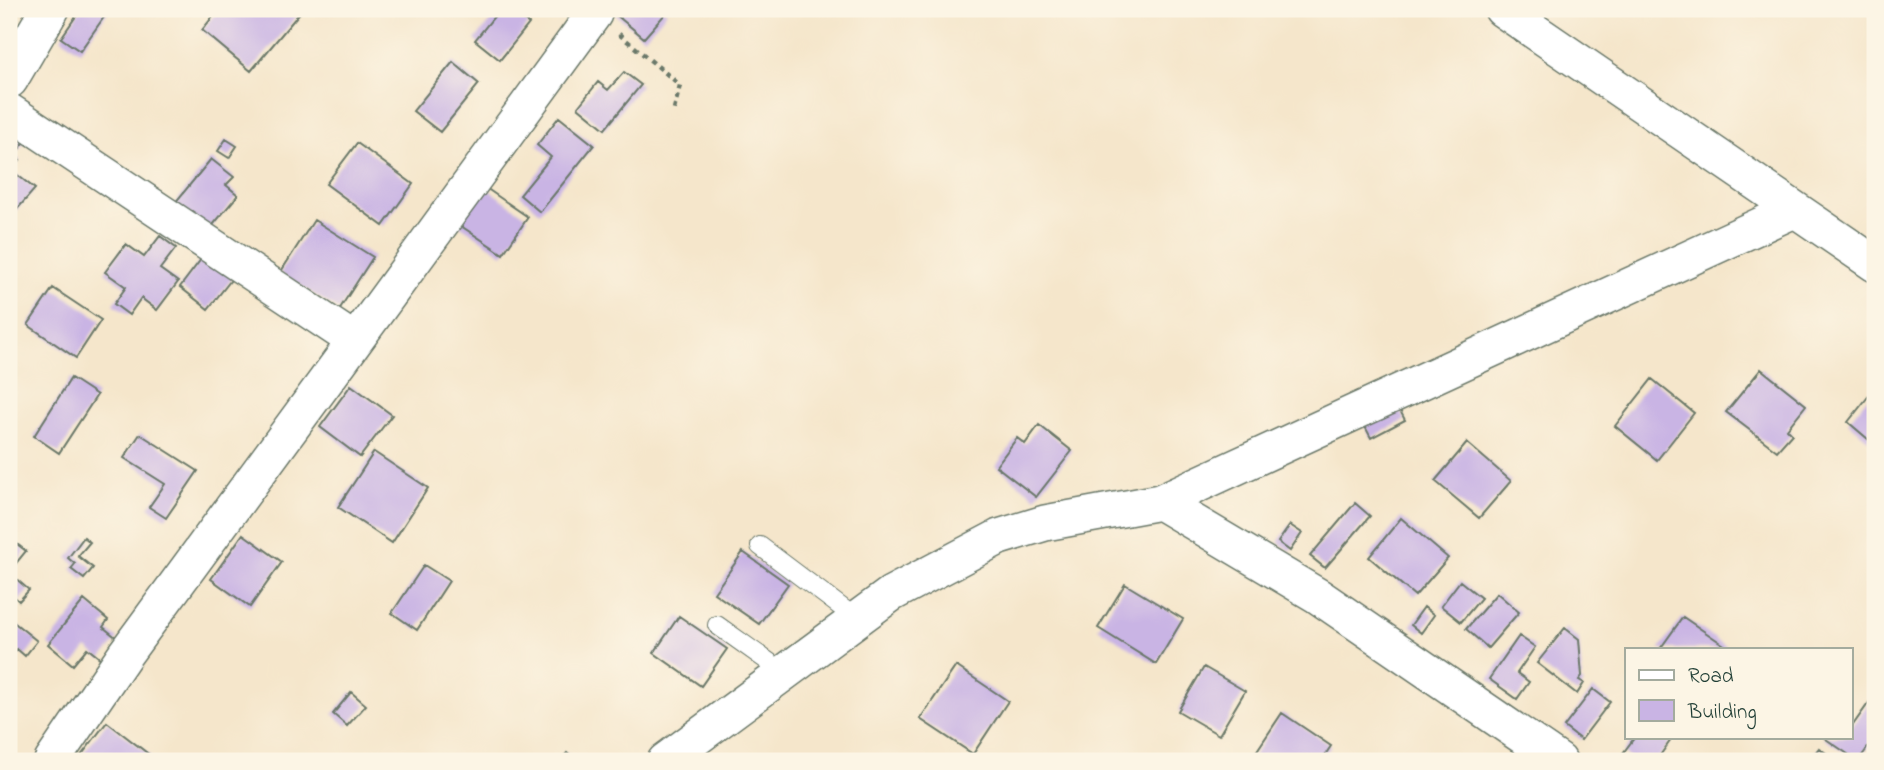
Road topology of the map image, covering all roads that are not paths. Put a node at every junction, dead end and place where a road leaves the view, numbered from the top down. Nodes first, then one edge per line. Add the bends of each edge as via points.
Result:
1 (50, 9) edge
2 (1502, 9) edge
3 (591, 11) edge
4 (9, 79) edge
5 (9, 111) edge
6 (1794, 210) junction
7 (1875, 264) edge
8 (355, 341) junction
9 (1160, 502) junction
10 (760, 546) dead end
11 (857, 619) junction
12 (717, 625) dead end
13 (783, 672) junction
14 (52, 761) edge
15 (665, 761) edge
16 (1559, 761) edge

1 - 4 street
2 - 6 street
3 - 8 street
5 - 8 street
6 - 7 street
6 - 9 street
8 - 14 street
9 - 11 street via 1045,523 999,537 891,594
9 - 16 street via 1318,596
10 - 11 lane
11 - 13 street
12 - 13 lane
13 - 15 street

